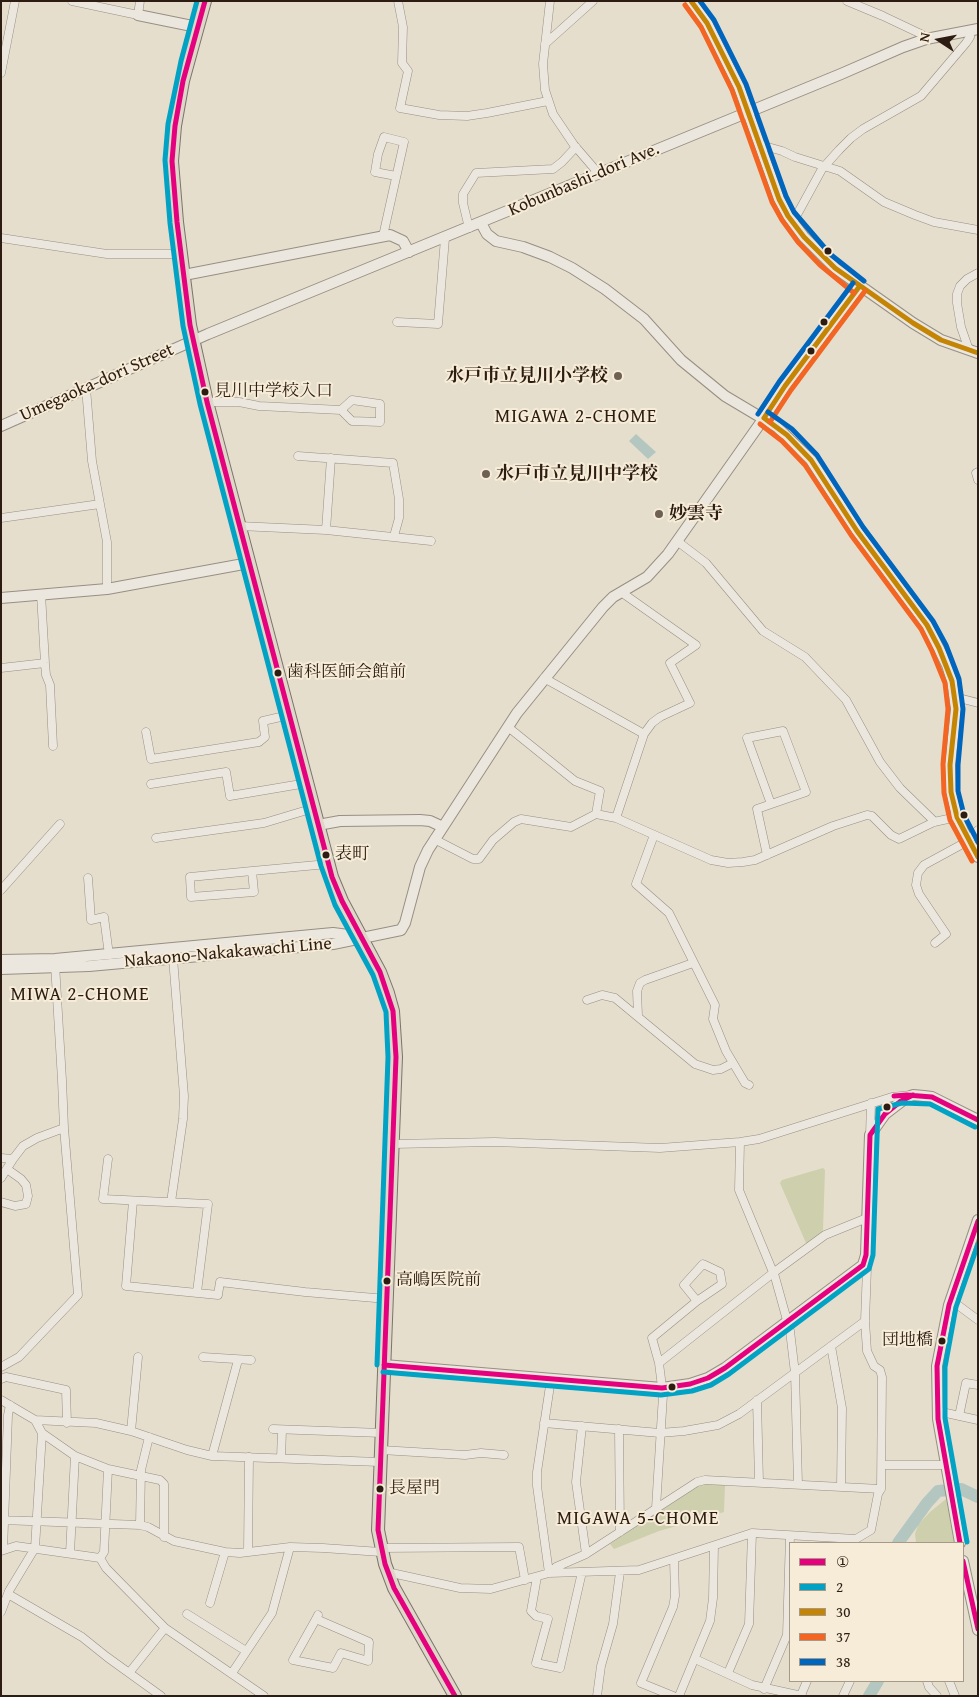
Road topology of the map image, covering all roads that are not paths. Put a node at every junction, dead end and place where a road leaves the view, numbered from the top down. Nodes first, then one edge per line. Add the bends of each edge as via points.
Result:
1 (15, 1) edge
2 (72, 1) edge
3 (140, 1) edge
4 (204, 1) edge
5 (398, 1) edge
6 (550, 1) edge
7 (593, 1) edge
8 (847, 1) edge
9 (692, 2) edge
10 (138, 15) junction
11 (198, 27) junction
12 (974, 29) edge
13 (926, 39) junction
14 (545, 44) junction
15 (1, 73) edge
16 (548, 101) junction
17 (749, 111) junction
18 (761, 145) junction
19 (576, 147) junction
20 (825, 166) junction
21 (598, 174) junction
22 (396, 176) junction
23 (793, 222) junction
24 (481, 223) junction
25 (468, 228) junction
26 (978, 230) edge
27 (383, 236) junction
28 (1, 238) edge
29 (445, 238) junction
30 (409, 252) junction
31 (181, 254) junction
32 (978, 273) edge
33 (184, 275) junction
34 (860, 287) junction
35 (397, 322) dead end
36 (193, 341) junction
37 (973, 351) edge
38 (86, 388) junction
39 (207, 402) junction
40 (341, 410) junction
41 (764, 418) junction
42 (1, 426) edge
43 (298, 456) dead end
44 (330, 458) junction
45 (978, 472) edge
46 (978, 480) edge
47 (100, 504) junction
48 (1, 518) edge
49 (239, 526) junction
50 (326, 530) junction
51 (394, 536) junction
52 (431, 540) dead end
53 (677, 541) junction
54 (249, 563) junction
55 (107, 589) junction
56 (621, 592) junction
57 (40, 594) junction
58 (1, 598) edge
59 (45, 663) junction
60 (1, 668) edge
61 (544, 678) junction
62 (955, 697) junction
63 (978, 703) edge
64 (289, 715) junction
65 (508, 727) junction
66 (146, 732) dead end
67 (644, 734) junction
68 (53, 746) dead end
69 (307, 783) junction
70 (151, 784) dead end
71 (771, 804) junction
72 (314, 808) junction
73 (596, 814) junction
74 (957, 817) junction
75 (616, 818) junction
76 (935, 822) junction
77 (60, 824) dead end
78 (318, 825) junction
79 (443, 827) junction
80 (978, 830) edge
81 (654, 835) junction
82 (156, 838) dead end
83 (434, 839) junction
84 (968, 841) junction
85 (767, 855) junction
86 (978, 857) edge
87 (328, 864) junction
88 (252, 871) junction
89 (88, 878) dead end
90 (1, 890) edge
91 (362, 937) junction
92 (935, 943) dead end
93 (109, 955) junction
94 (173, 958) junction
95 (1, 960) edge
96 (694, 963) junction
97 (55, 964) junction
98 (1, 969) edge
99 (588, 1000) dead end
100 (638, 1016) junction
101 (733, 1063) junction
102 (749, 1085) dead end
103 (913, 1095) junction
104 (871, 1103) junction
105 (978, 1120) edge
106 (64, 1128) junction
107 (870, 1136) junction
108 (740, 1142) junction
109 (393, 1144) junction
110 (1, 1158) edge
111 (13, 1159) junction
112 (108, 1159) dead end
113 (7, 1169) junction
114 (1, 1178) edge
115 (133, 1201) junction
116 (1, 1202) edge
117 (171, 1202) junction
118 (867, 1218) junction
119 (978, 1220) edge
120 (863, 1265) junction
121 (774, 1273) junction
122 (197, 1292) junction
123 (387, 1299) junction
124 (951, 1300) junction
125 (697, 1301) junction
126 (978, 1320) edge
127 (788, 1321) junction
128 (865, 1322) junction
129 (831, 1346) junction
130 (138, 1357) dead end
131 (203, 1357) dead end
132 (238, 1360) junction
133 (250, 1360) dead end
134 (660, 1363) junction
135 (384, 1365) junction
136 (1, 1368) edge
137 (795, 1373) junction
138 (551, 1378) junction
139 (1, 1379) edge
140 (978, 1385) edge
141 (662, 1388) junction
142 (1, 1400) edge
143 (757, 1400) junction
144 (10, 1405) junction
145 (937, 1411) junction
146 (959, 1416) junction
147 (35, 1420) junction
148 (978, 1420) edge
149 (67, 1423) junction
150 (544, 1423) junction
151 (582, 1426) junction
152 (273, 1429) dead end
153 (619, 1429) junction
154 (282, 1430) junction
155 (132, 1431) junction
156 (42, 1432) junction
157 (660, 1432) junction
158 (382, 1433) junction
159 (149, 1436) junction
160 (504, 1455) dead end
161 (75, 1456) junction
162 (212, 1456) junction
163 (381, 1456) junction
164 (249, 1457) junction
165 (281, 1458) junction
166 (882, 1466) junction
167 (945, 1466) junction
168 (108, 1469) junction
169 (141, 1477) junction
170 (758, 1482) junction
171 (798, 1484) junction
172 (841, 1487) junction
173 (882, 1489) junction
174 (656, 1508) junction
175 (3, 1520) edge
176 (37, 1522) junction
177 (72, 1524) junction
178 (106, 1524) junction
179 (140, 1525) junction
180 (620, 1532) junction
181 (752, 1534) junction
182 (790, 1536) junction
183 (164, 1537) junction
184 (828, 1541) edge
185 (790, 1542) edge
186 (960, 1542) edge
187 (714, 1546) junction
188 (35, 1548) junction
189 (290, 1548) junction
190 (381, 1550) junction
191 (2, 1551) edge
192 (225, 1552) junction
193 (248, 1552) junction
194 (70, 1553) junction
195 (586, 1554) junction
196 (100, 1558) junction
197 (674, 1559) junction
198 (789, 1569) edge
199 (964, 1571) edge
200 (387, 1572) junction
201 (582, 1572) junction
202 (620, 1572) junction
203 (549, 1573) junction
204 (537, 1577) junction
205 (525, 1580) junction
206 (1, 1587) edge
207 (9, 1593) junction
208 (210, 1603) dead end
209 (975, 1604) edge
210 (1, 1612) edge
211 (187, 1614) dead end
212 (317, 1617) joint
213 (165, 1628) junction
214 (978, 1630) edge
215 (246, 1651) junction
216 (695, 1659) junction
217 (129, 1673) junction
218 (232, 1673) junction
219 (728, 1673) junction
220 (807, 1682) edge
221 (849, 1682) edge
222 (927, 1682) edge
223 (949, 1682) edge
224 (764, 1689) junction
225 (161, 1696) edge
226 (264, 1696) edge
227 (455, 1696) edge
228 (597, 1696) edge
229 (673, 1696) edge
230 (679, 1696) edge
231 (801, 1696) edge
232 (842, 1696) edge
233 (936, 1696) edge
234 (955, 1696) edge

1 - 15 street
2 - 10 street
3 - 10 street
4 - 11 main road
5 - 16 street via 403,27 402,63 408,71 400,108 467,116
6 - 14 street
7 - 14 street
8 - 13 street
9 - 17 street via 707,23
10 - 11 street
11 - 31 main road via 172,149
12 - 13 street, Kobunbashi-dori Ave.
12 - 20 street via 921,96 851,138
13 - 17 street, Kobunbashi-dori Ave.
14 - 16 street via 543,76
16 - 19 street
17 - 18 street
17 - 21 street, Kobunbashi-dori Ave.
18 - 20 street
18 - 23 street via 779,199
19 - 21 street
19 - 25 street via 554,169 476,172 463,194
20 - 23 street
20 - 26 street via 840,171 884,202 907,212 934,222
21 - 24 street, Kobunbashi-dori Ave.
22 - 22 street via 404,142 384,137 375,172
22 - 27 street
23 - 34 street via 825,260
24 - 25 street, Kobunbashi-dori Ave.
24 - 41 street via 496,241 550,257 605,289 644,319 681,360 720,392
25 - 29 street, Kobunbashi-dori Ave.
27 - 30 street via 402,240
27 - 33 street
28 - 31 street via 107,254
29 - 30 street, Kobunbashi-dori Ave.
29 - 35 street via 438,324
30 - 36 street, Kobunbashi-dori Ave.
31 - 33 main road
32 - 37 street via 960,286 956,303 961,327
33 - 36 main road
34 - 37 street via 934,336
34 - 41 street
36 - 38 street, Umegaoka-dori Street
36 - 39 main road
38 - 42 street, Umegaoka-dori Street
38 - 47 street via 92,461
39 - 40 street
39 - 49 main road
40 - 40 street via 352,420 380,422 380,404 352,400
41 - 53 street
41 - 62 street via 811,460 927,625 947,665
43 - 44 street
44 - 50 street
44 - 51 street via 393,463 399,499 399,518
45 - 46 street
47 - 48 street
47 - 55 street via 107,542
49 - 50 street
49 - 54 main road
50 - 51 street
51 - 52 street
53 - 56 street via 647,577
53 - 76 street via 706,563 763,631 805,657 846,700 880,762 900,788
54 - 55 street
54 - 64 main road
55 - 57 street
56 - 61 street via 603,607
56 - 67 street via 696,645 670,663 690,703 660,717
57 - 58 street
57 - 59 street
59 - 60 street
59 - 68 street via 50,685
61 - 65 street
61 - 67 street
62 - 63 street
62 - 74 street via 950,779
64 - 66 street via 263,721 266,737 259,742 151,759
64 - 69 main road
65 - 73 street via 575,780 600,791
65 - 79 street
67 - 75 street
69 - 70 street via 230,796 226,772
69 - 72 main road
71 - 71 street via 806,792 782,731 747,738
71 - 85 street via 757,809
72 - 78 main road
72 - 82 street via 264,823
73 - 75 street
73 - 83 street via 571,827 521,819 493,840 479,859 473,860
74 - 76 street
74 - 84 street
75 - 81 street
76 - 85 street via 899,839 867,815
77 - 90 street
78 - 79 street via 340,821 420,820
78 - 87 main road
79 - 83 street
80 - 84 street
81 - 85 street via 711,860 728,863
81 - 96 street via 636,884 669,913
83 - 91 street via 423,859 402,928
84 - 86 street
84 - 92 street via 924,865 918,873 916,884 919,894 946,934
87 - 88 street
87 - 91 main road via 342,901
88 - 88 street via 190,877 191,897 254,892
89 - 93 street via 91,920 104,917
91 - 93 street, Nakaono-Nakakawachi Line via 333,933
91 - 94 street, Nakaono-Nakakawachi Line via 333,944
91 - 109 main road via 380,972 393,1011 396,1043
93 - 97 street, Nakaono-Nakakawachi Line
94 - 97 street, Nakaono-Nakakawachi Line
94 - 117 street via 184,1096
95 - 97 street, Nakaono-Nakakawachi Line
96 - 100 street via 640,984 637,991
96 - 101 street via 715,1005 714,1018
97 - 98 street, Nakaono-Nakakawachi Line
97 - 106 street
99 - 100 street via 608,995
100 - 101 street via 695,1064 713,1070
101 - 102 street
103 - 104 street
103 - 105 street via 932,1097
103 - 107 street via 885,1114
104 - 107 street
104 - 108 street via 759,1139
106 - 111 street via 29,1142
106 - 136 street via 78,1295 19,1357
107 - 118 street
108 - 109 street via 660,1148 495,1142
108 - 121 street via 739,1190
109 - 123 main road
110 - 111 street
111 - 113 street
112 - 115 street via 103,1199
113 - 114 street
113 - 116 street via 26,1185 28,1196 26,1204 15,1206
115 - 117 street
115 - 122 street via 126,1286
117 - 122 street via 208,1204
118 - 120 street
118 - 121 street via 825,1235
119 - 124 street
120 - 127 street
120 - 128 street via 866,1268
121 - 127 street
121 - 134 street
122 - 123 street via 218,1295 220,1282
123 - 135 main road
124 - 126 street
124 - 145 street via 937,1366
125 - 125 street via 722,1284 720,1272 703,1264 684,1285
125 - 134 street via 652,1338
127 - 137 street
127 - 141 street via 708,1378
128 - 129 street
128 - 166 street via 867,1351 882,1377
129 - 137 street
129 - 172 street via 842,1408
130 - 155 street
131 - 132 street
132 - 133 street
132 - 162 street
134 - 141 street
135 - 138 street
135 - 158 main road
137 - 143 street
137 - 171 street
138 - 141 street
138 - 150 street
139 - 149 street via 6,1377 66,1390
140 - 146 street via 966,1383
141 - 157 street
142 - 144 street
143 - 157 street via 718,1425
143 - 170 street
144 - 147 street
144 - 175 street
145 - 146 street
145 - 167 street
146 - 148 street
147 - 149 street
147 - 156 street
149 - 155 street via 96,1423
150 - 151 street
150 - 203 street via 537,1479
151 - 153 street
151 - 195 street via 576,1482
152 - 154 street
153 - 157 street
153 - 180 street
154 - 158 street
154 - 165 street
155 - 159 street
156 - 161 street
156 - 176 street
157 - 174 street
158 - 163 main road
159 - 162 street
159 - 169 street
160 - 163 street
161 - 168 street
161 - 177 street
162 - 164 street
163 - 165 street
163 - 190 main road via 378,1522
164 - 165 street
164 - 193 street
166 - 167 street
166 - 173 street
167 - 186 street
168 - 169 street
168 - 178 street
169 - 179 street
169 - 183 street via 160,1480 164,1484
170 - 171 street
170 - 174 street via 697,1482
171 - 172 street
172 - 173 street
173 - 184 street via 878,1494 872,1530 856,1538
174 - 180 street
175 - 176 street
175 - 191 street
176 - 177 street
176 - 188 street
177 - 178 street
177 - 194 street
178 - 179 street
178 - 196 street via 104,1552
179 - 183 street
180 - 195 street
181 - 182 street
181 - 187 street
181 - 219 street via 749,1624
182 - 184 street
182 - 185 street
183 - 192 street
187 - 197 street
187 - 216 street via 712,1613
188 - 191 street via 16,1546
188 - 194 street
188 - 207 street
189 - 190 street
189 - 193 street
189 - 215 street via 272,1613
190 - 200 main road
190 - 205 street via 519,1547
192 - 193 street
192 - 208 street
194 - 196 street
195 - 203 street
196 - 213 street
197 - 202 street via 639,1570
197 - 229 street via 673,1607 641,1683
198 - 224 street via 787,1635
199 - 209 street
200 - 205 street via 474,1589
200 - 227 main road
201 - 202 street
201 - 203 street
201 - 204 street via 560,1668 536,1664 548,1619 531,1611
202 - 228 street via 614,1624 601,1666
203 - 204 street
204 - 205 street
206 - 207 street
207 - 210 street
207 - 217 street via 82,1638
209 - 214 street
211 - 215 street
212 - 212 street via 293,1660 333,1668 341,1653 368,1661 369,1642
213 - 217 street
213 - 218 street
215 - 218 street
216 - 219 street
216 - 230 street
217 - 225 street
218 - 226 street
219 - 224 street
220 - 231 street
221 - 232 street
222 - 233 street
223 - 234 street
224 - 231 street

